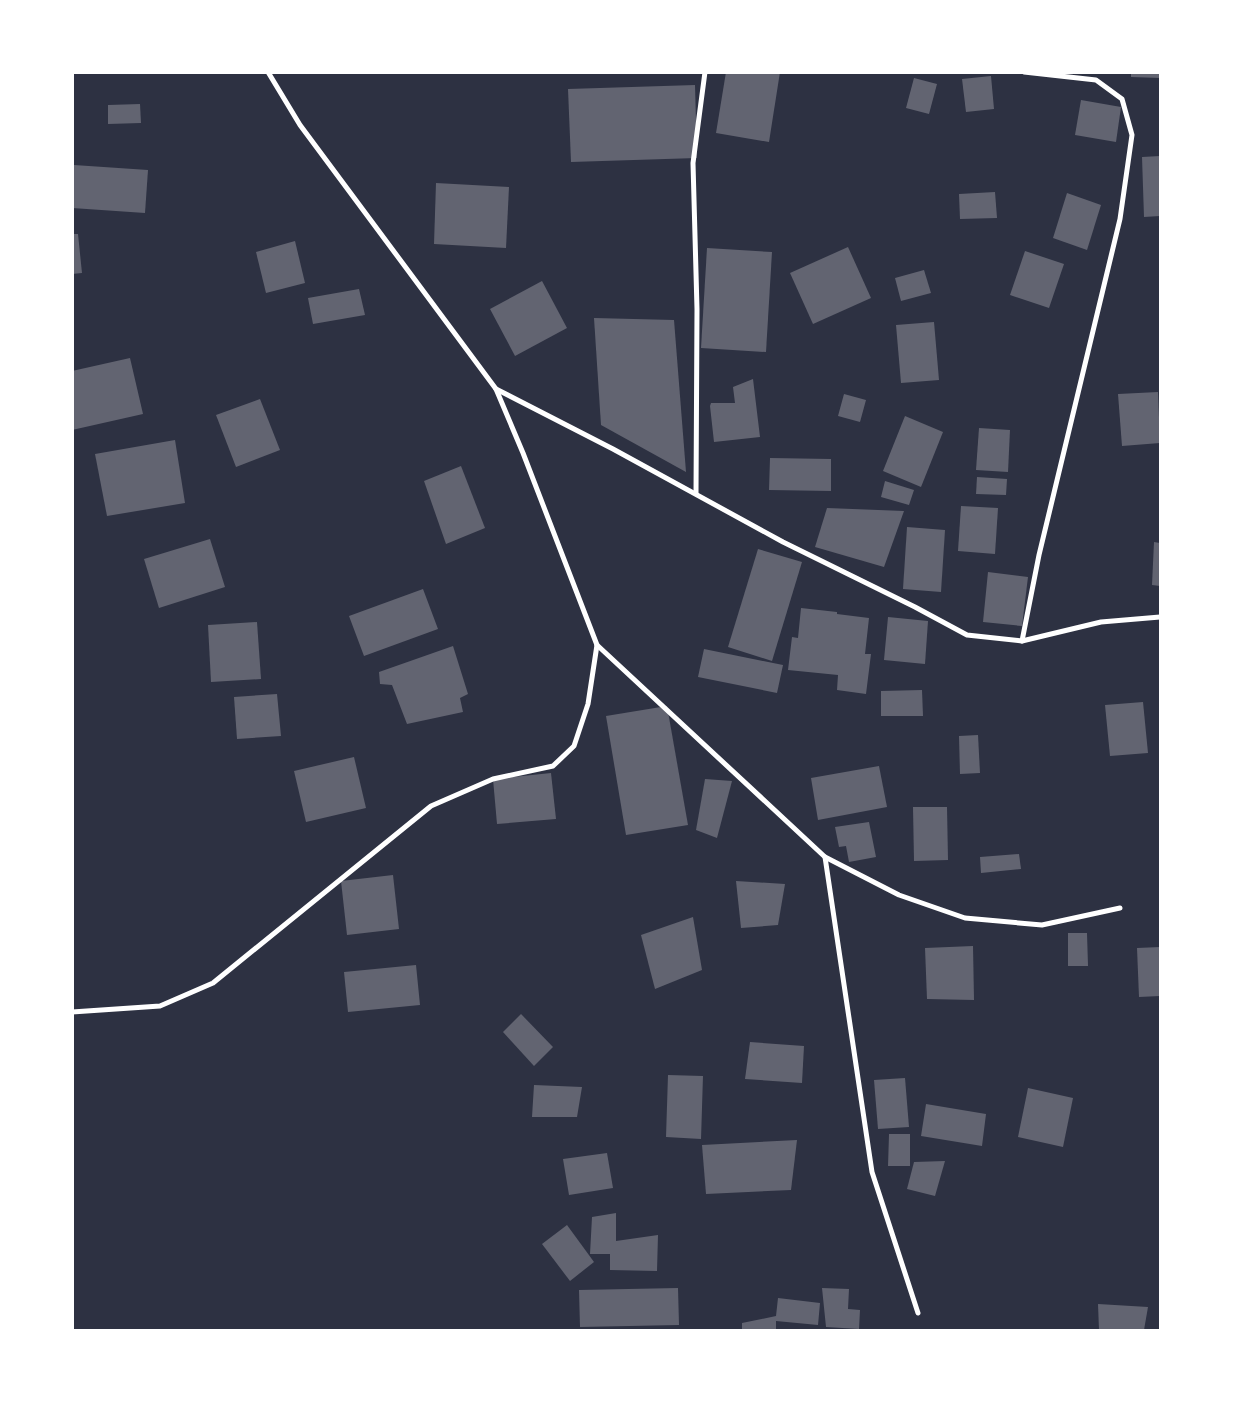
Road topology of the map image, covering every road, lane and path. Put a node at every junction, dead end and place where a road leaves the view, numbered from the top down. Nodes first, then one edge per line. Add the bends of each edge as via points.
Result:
1 (268, 72) edge
2 (705, 72) edge
3 (1024, 72) edge
4 (496, 389) junction
5 (696, 494) junction
6 (1160, 617) edge
7 (1022, 641) junction
8 (596, 645) junction
9 (826, 857) junction
10 (1120, 908) dead end
11 (72, 1012) edge
12 (918, 1313) dead end

1 - 4 street via 300,125
2 - 5 street via 693,163 697,309
3 - 7 street via 1096,80 1122,99 1132,135 1120,219 1039,555
4 - 5 street
4 - 8 street
5 - 7 street via 782,542 967,634
6 - 7 street via 1101,622
8 - 9 street
8 - 11 street via 588,704 574,746 553,766 493,779 431,806 213,983 160,1006
9 - 10 street via 899,895 965,918 1042,925
9 - 12 street via 872,1172

